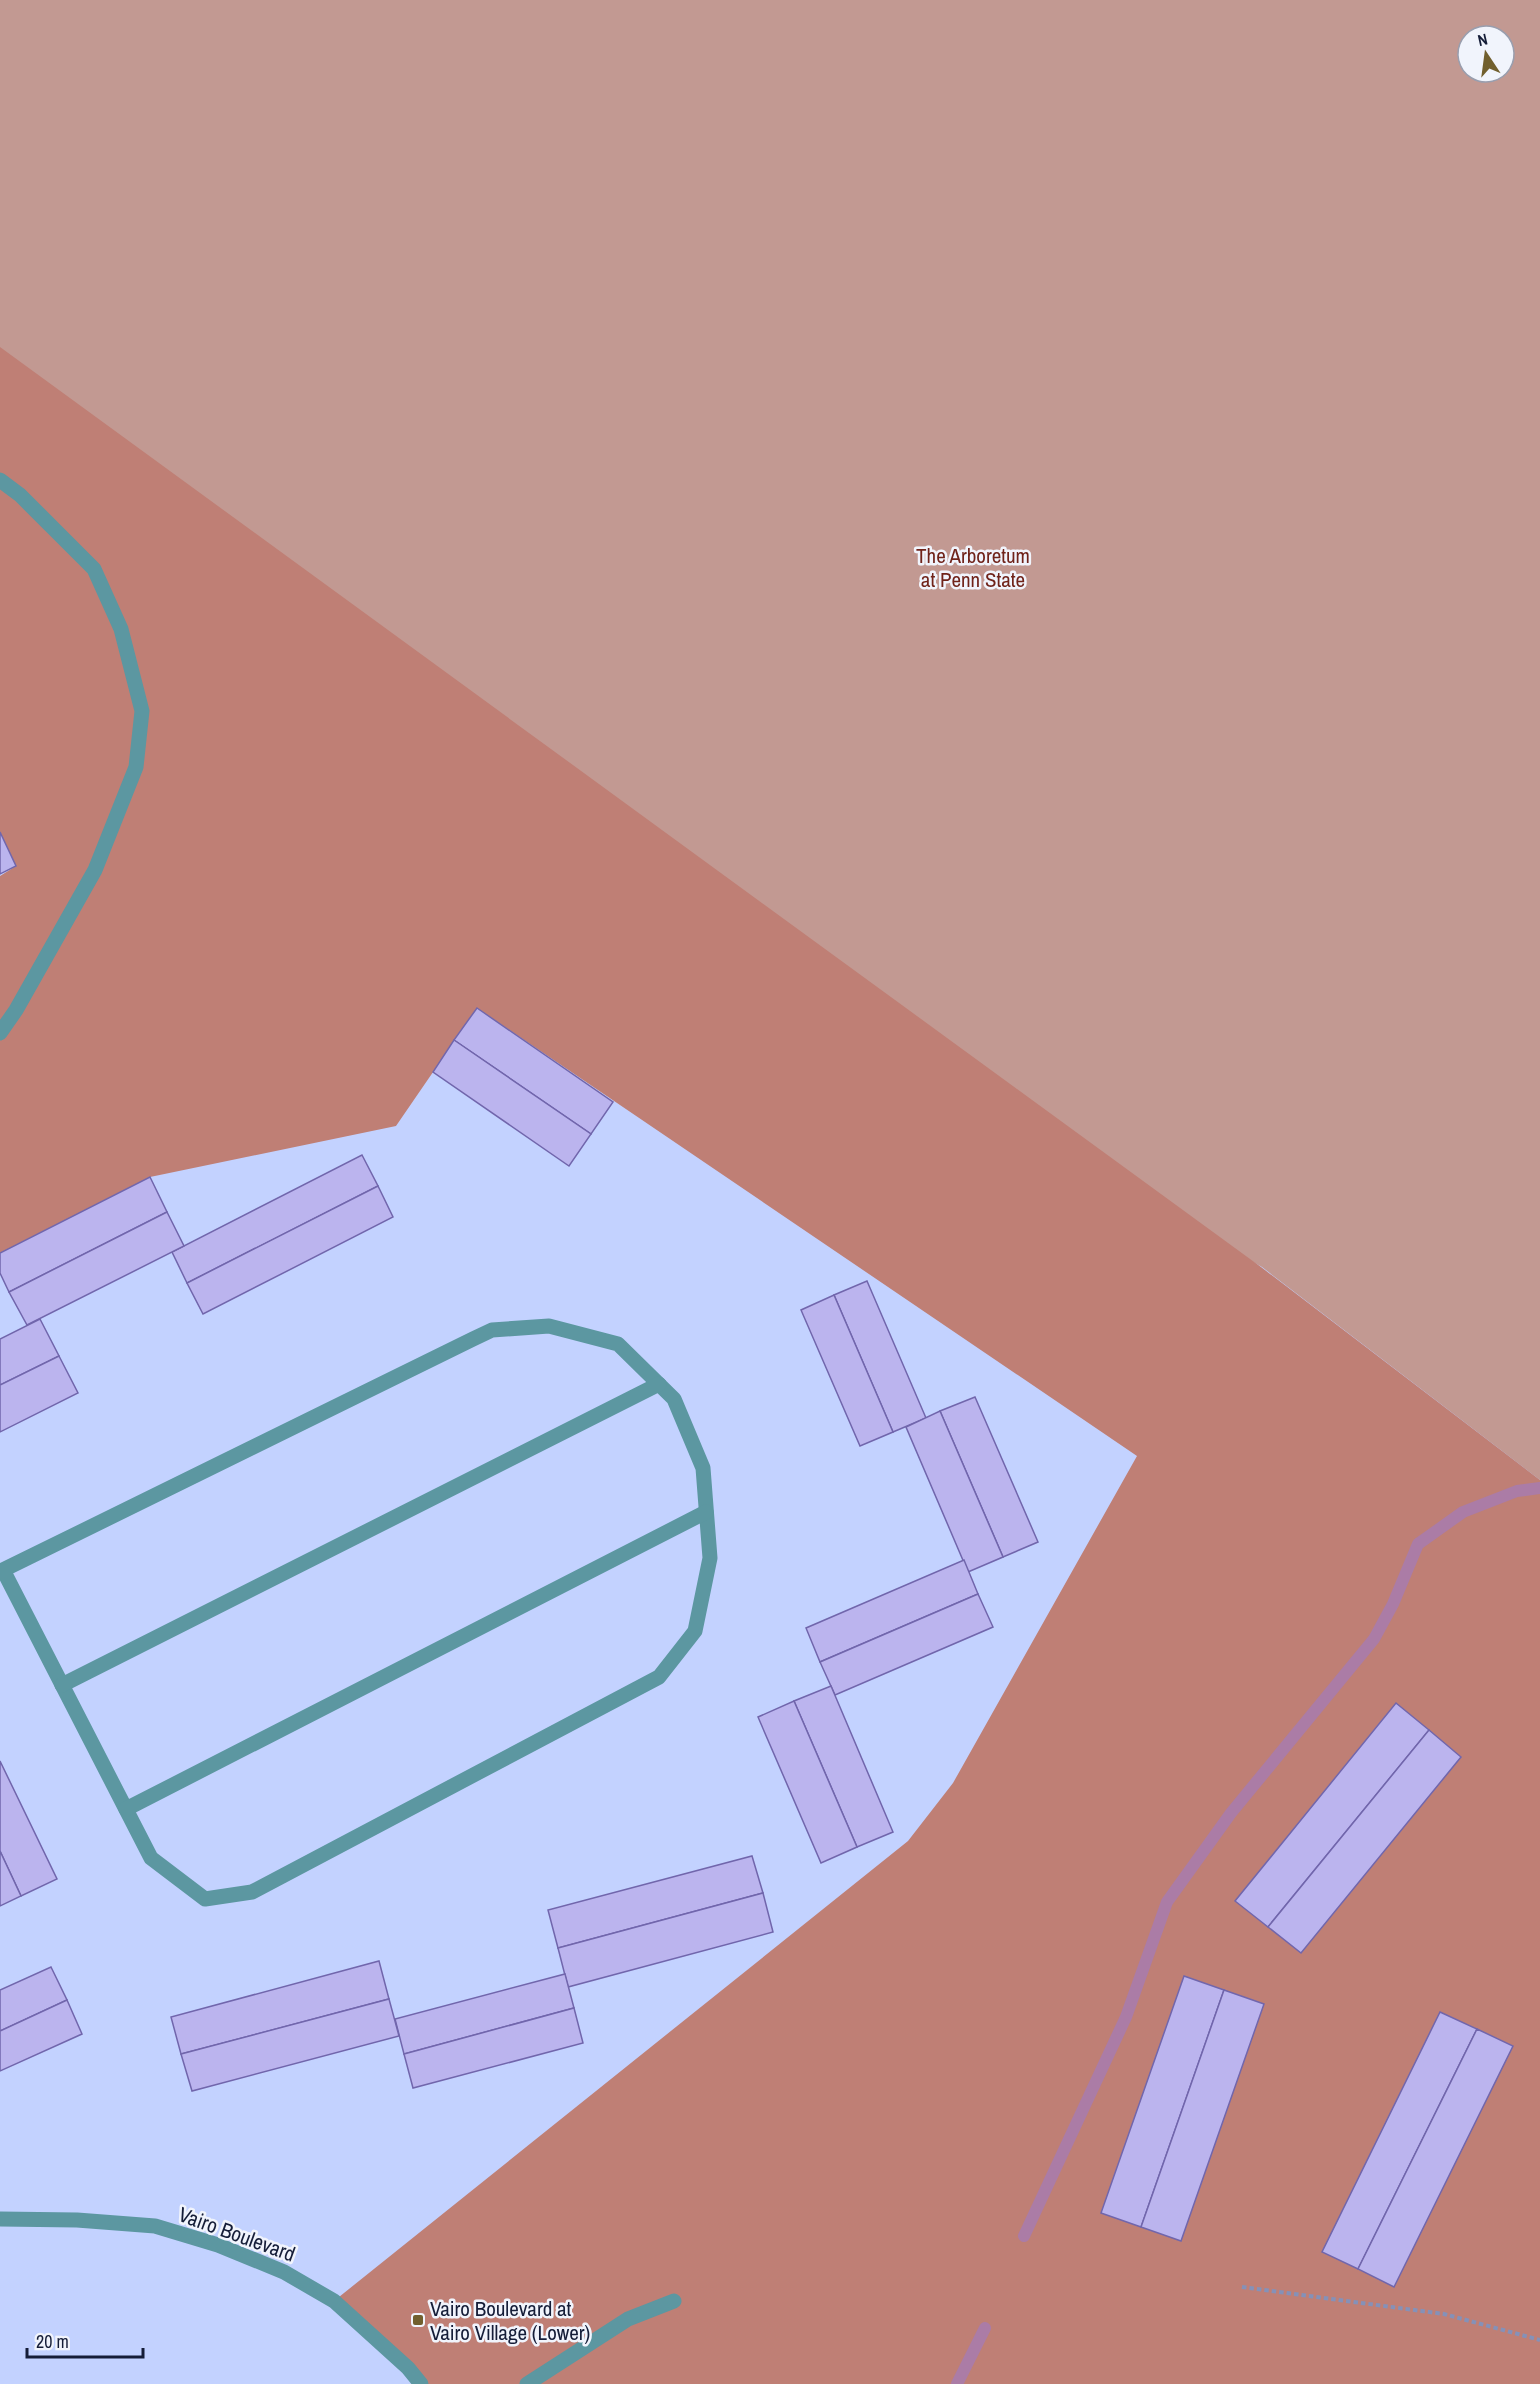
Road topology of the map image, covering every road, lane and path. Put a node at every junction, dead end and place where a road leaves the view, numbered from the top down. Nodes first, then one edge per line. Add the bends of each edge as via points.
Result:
1 (0, 480) edge
2 (0, 1033) edge
3 (659, 1384) junction
4 (706, 1512) junction
5 (1, 1570) edge
6 (62, 1686) junction
7 (126, 1809) junction
8 (0, 2219) edge
9 (1242, 2287) dead end
10 (674, 2301) dead end
11 (1540, 2340) edge
12 (421, 2384) edge
13 (527, 2384) edge

1 - 2 street via 94,568 121,629 142,711 136,767 95,870
3 - 4 street via 674,1399 703,1468
3 - 5 street via 618,1344 549,1326 492,1330
3 - 6 street
4 - 7 street
4 - 7 street via 710,1558 694,1631 659,1677 252,1892 205,1899 151,1858
5 - 6 street
6 - 7 street
8 - 12 street, Vairo Boulevard via 155,2226 218,2245 284,2272 320,2292 369,2330
9 - 11 path via 1444,2314
10 - 13 street via 628,2319

